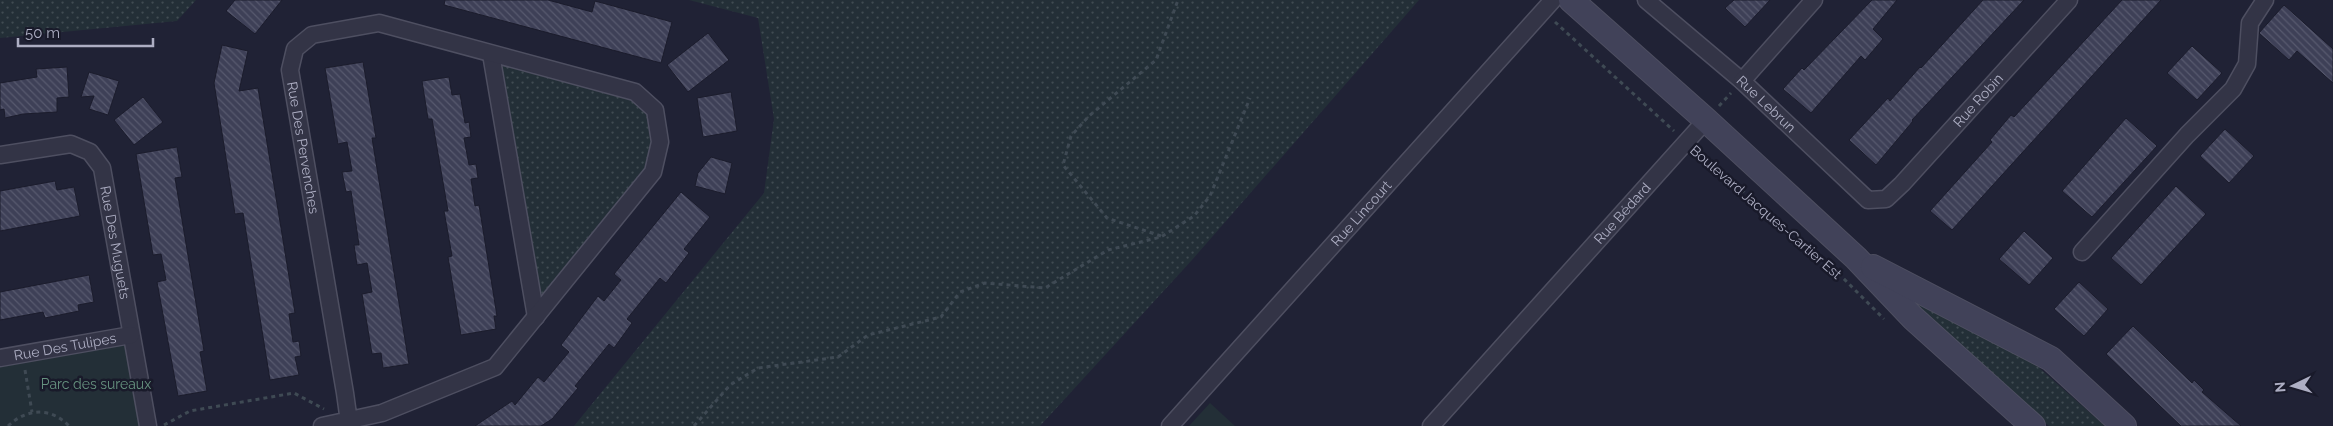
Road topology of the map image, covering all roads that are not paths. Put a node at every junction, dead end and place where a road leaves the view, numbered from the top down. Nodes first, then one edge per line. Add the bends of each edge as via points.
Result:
1 (1571, 0) edge
2 (1646, 0) edge
3 (1814, 0) edge
4 (2069, 0) edge
5 (2264, 0) edge
6 (1548, 6) edge
7 (491, 54) junction
8 (1742, 81) junction
9 (1706, 120) junction
10 (0, 155) edge
11 (1886, 199) joint
12 (2082, 252) dead end
13 (1856, 258) junction
14 (536, 316) junction
15 (131, 335) junction
16 (0, 358) edge
17 (350, 424) edge
18 (148, 426) edge
19 (322, 426) edge
20 (1170, 426) edge
21 (1431, 426) edge
22 (2033, 426) edge
23 (2124, 426) edge

1 - 9 main road, Boulevard Jacques-Cartier Est
2 - 8 street, Rue Lebrun
3 - 8 street
4 - 11 street, Rue Robin
5 - 12 street via 2250,23 2247,64 2232,89
6 - 20 street, Rue Lincourt
7 - 14 street
7 - 14 street, Rue Des Pervenches via 635,92 655,110 660,142 653,172
7 - 17 street, Rue Des Pervenches via 379,23 312,35 295,49 290,70
8 - 11 street, Rue Lebrun via 1868,200
9 - 13 main road, Boulevard Jacques-Cartier Est
9 - 21 street, Rue Bédard
10 - 15 street, Rue Des Muguets via 71,144 90,152 102,168
13 - 22 main road, Boulevard Jacques-Cartier Est via 1913,318
13 - 23 main road, Boulevard Jacques-Cartier Est via 2051,359
14 - 17 street, Rue Des Pervenches via 495,367
15 - 16 street, Rue Des Tulipes
15 - 18 street, Rue Des Muguets
17 - 19 street, Rue Des Pervenches

